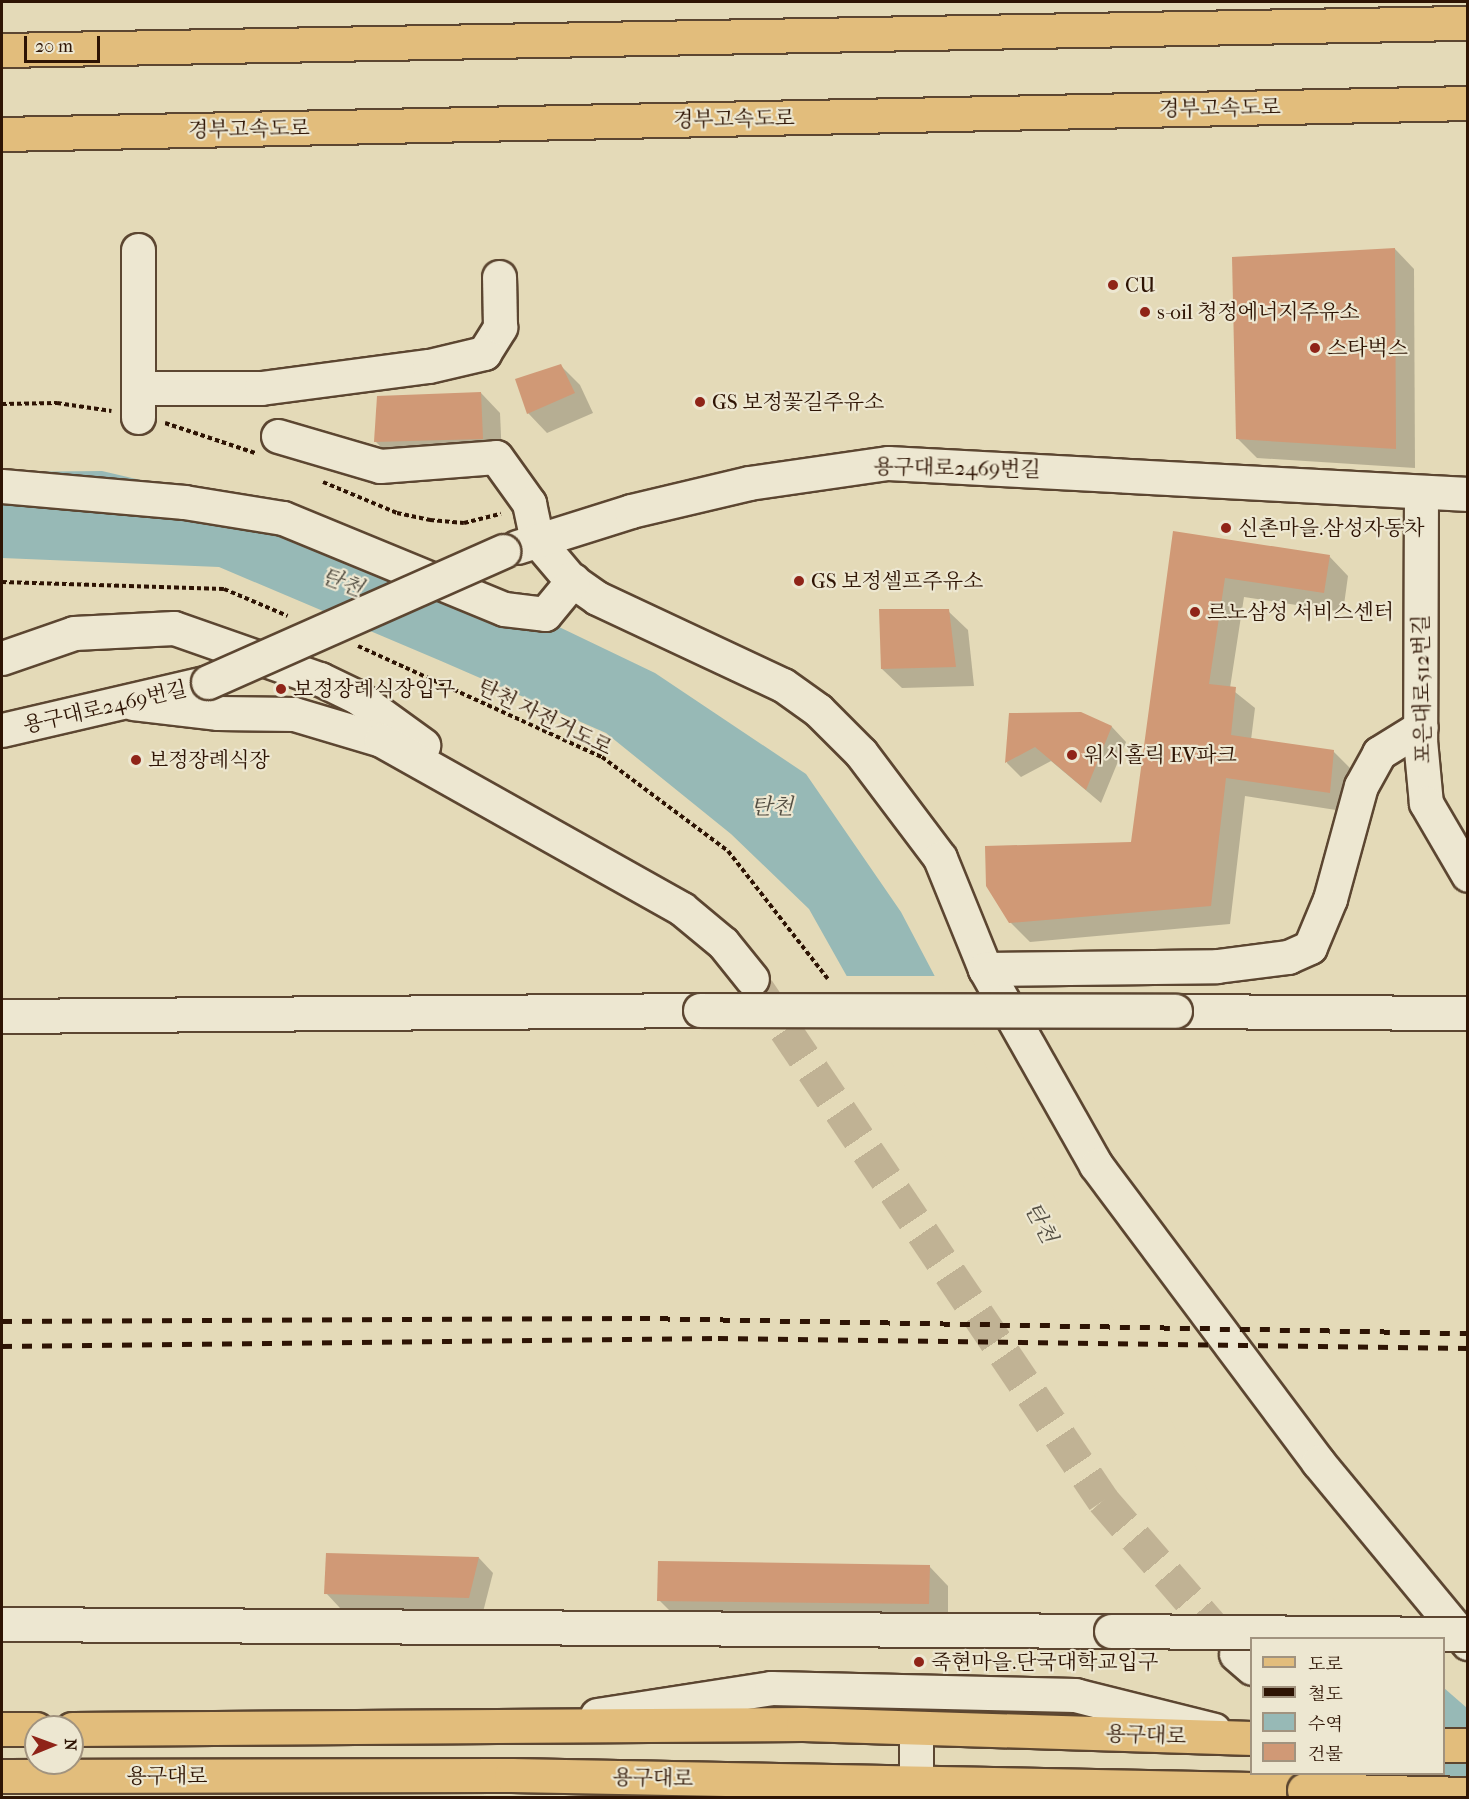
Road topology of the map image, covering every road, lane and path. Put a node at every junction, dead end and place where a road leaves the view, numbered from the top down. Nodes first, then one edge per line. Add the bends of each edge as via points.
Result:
1 (1467, 23) edge
2 (2, 50) edge
3 (1467, 103) edge
4 (2, 134) edge
5 (138, 250) dead end
6 (500, 277) dead end
7 (278, 436) dead end
8 (2, 486) edge
9 (1421, 492) junction
10 (1467, 494) edge
11 (537, 540) junction
12 (573, 580) junction
13 (2, 582) edge
14 (301, 621) dead end
15 (355, 644) dead end
16 (2, 657) edge
17 (133, 703) junction
18 (1421, 727) junction
19 (2, 730) edge
20 (456, 779) junction
21 (1467, 875) edge
22 (985, 969) junction
23 (828, 979) dead end
24 (752, 980) tunnel mouth
25 (1467, 1013) edge
26 (2, 1016) edge
27 (2, 1624) edge
28 (1467, 1634) edge
29 (1467, 1643) edge
30 (916, 1728) junction
31 (2, 1729) edge
32 (24, 1729) edge
33 (84, 1729) edge
34 (511, 1729) junction
35 (1250, 1738) edge
36 (1445, 1745) edge
37 (1467, 1745) edge
38 (2, 1776) edge
39 (1317, 1787) edge
40 (916, 1788) edge
41 (1467, 1794) edge

1 - 2 main road
3 - 4 main road, 경부고속도로
5 - 6 street via 138,403 429,366 484,353 500,327
7 - 11 street via 380,466 496,457 529,503
8 - 12 street via 184,502 283,518 504,609 545,614
9 - 10 street, 용구대로2469번길
9 - 11 street, 용구대로2469번길 via 888,463 749,483
9 - 18 street, 포은대로512번길
11 - 12 street
11 - 17 street, 용구대로2469번길, bridge via 503,551 208,682
12 - 22 street via 597,598 783,685 818,710 900,801 940,858 968,917
13 - 14 path via 225,589
15 - 23 path, 탄천 자전거도로 via 602,757 728,851
16 - 20 street via 33,643 97,630 156,625 192,631 300,670 357,698 421,743
17 - 19 street, 용구대로2469번길
17 - 20 street via 323,718
18 - 21 street, 포은대로512번길 via 1426,802
18 - 22 street via 1379,753 1361,786 1330,899 1310,947 1288,957 1217,966
20 - 24 street via 682,909 723,943
22 - 29 street via 1096,1165 1318,1462
25 - 26 street, bridge via 700,1010
27 - 28 street, bridge
30 - 34 main road, 용구대로 via 804,1724
30 - 35 main road, 용구대로
30 - 40 street
31 - 32 main road
33 - 34 main road, 용구대로
34 - 35 street via 771,1688 1076,1695
36 - 37 main road
38 - 40 main road, 용구대로
39 - 40 main road, 용구대로
39 - 41 main road, 용구대로, bridge

